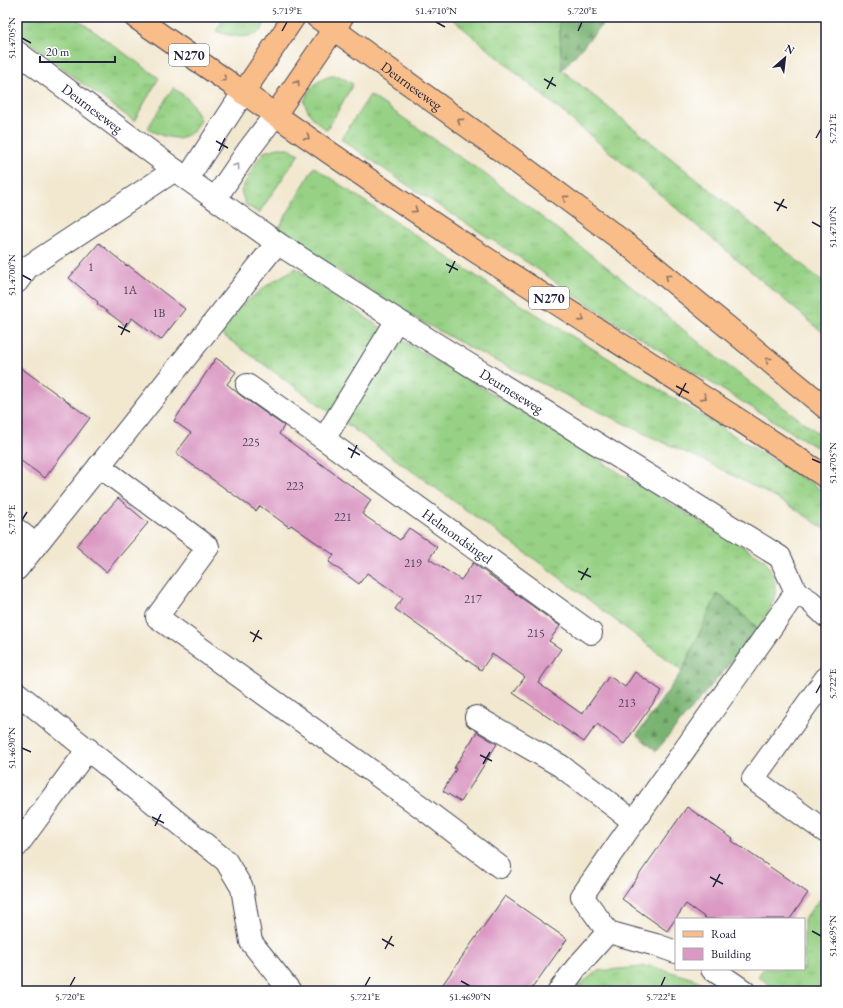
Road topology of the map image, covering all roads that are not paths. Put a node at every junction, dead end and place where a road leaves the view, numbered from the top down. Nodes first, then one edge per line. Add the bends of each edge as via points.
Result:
1 (134, 17) edge
2 (294, 17) edge
3 (331, 21) edge
4 (17, 52) edge
5 (243, 93) junction
6 (275, 115) junction
7 (181, 175) junction
8 (215, 199) junction
9 (277, 243) junction
10 (21, 270) edge
11 (398, 320) junction
12 (247, 385) dead end
13 (826, 408) edge
14 (324, 439) junction
15 (99, 466) junction
16 (826, 477) edge
17 (17, 530) edge
18 (36, 545) junction
19 (17, 569) edge
20 (796, 592) junction
21 (826, 616) edge
22 (591, 633) dead end
23 (826, 678) edge
24 (17, 693) edge
25 (476, 717) dead end
26 (88, 749) junction
27 (633, 821) junction
28 (826, 832) edge
29 (17, 846) edge
30 (500, 867) dead end
31 (608, 932) junction
32 (675, 952) edge
33 (713, 970) edge
34 (290, 991) edge
35 (559, 991) edge
36 (744, 991) edge

1 -> 5 main road, N270
2 - 5 main road
6 -> 3 main road
13 -> 3 main road, Deurneseweg via 628,245
4 - 7 street, Deurneseweg
5 - 6 main road, N270
5 - 7 street
8 -> 6 street
6 -> 16 main road, N270 via 474,250
7 - 8 street, Deurneseweg
7 - 10 street
8 - 9 street, Deurneseweg
9 - 11 street, Deurneseweg
9 - 15 street
11 - 14 street
11 - 20 street, Deurneseweg via 780,557
12 - 14 street, Helmondsingel
14 - 22 street, Helmondsingel
15 - 18 street
15 - 30 street via 208,547 157,617 420,806
17 - 18 street
18 - 19 street
20 - 21 street
20 - 27 street
23 - 28 street via 753,779
24 - 26 street
25 - 27 street via 561,766
26 - 29 street
26 - 34 street via 226,861 242,888 251,942
27 - 31 street via 582,896
31 - 32 street
31 - 35 street
33 - 36 street

